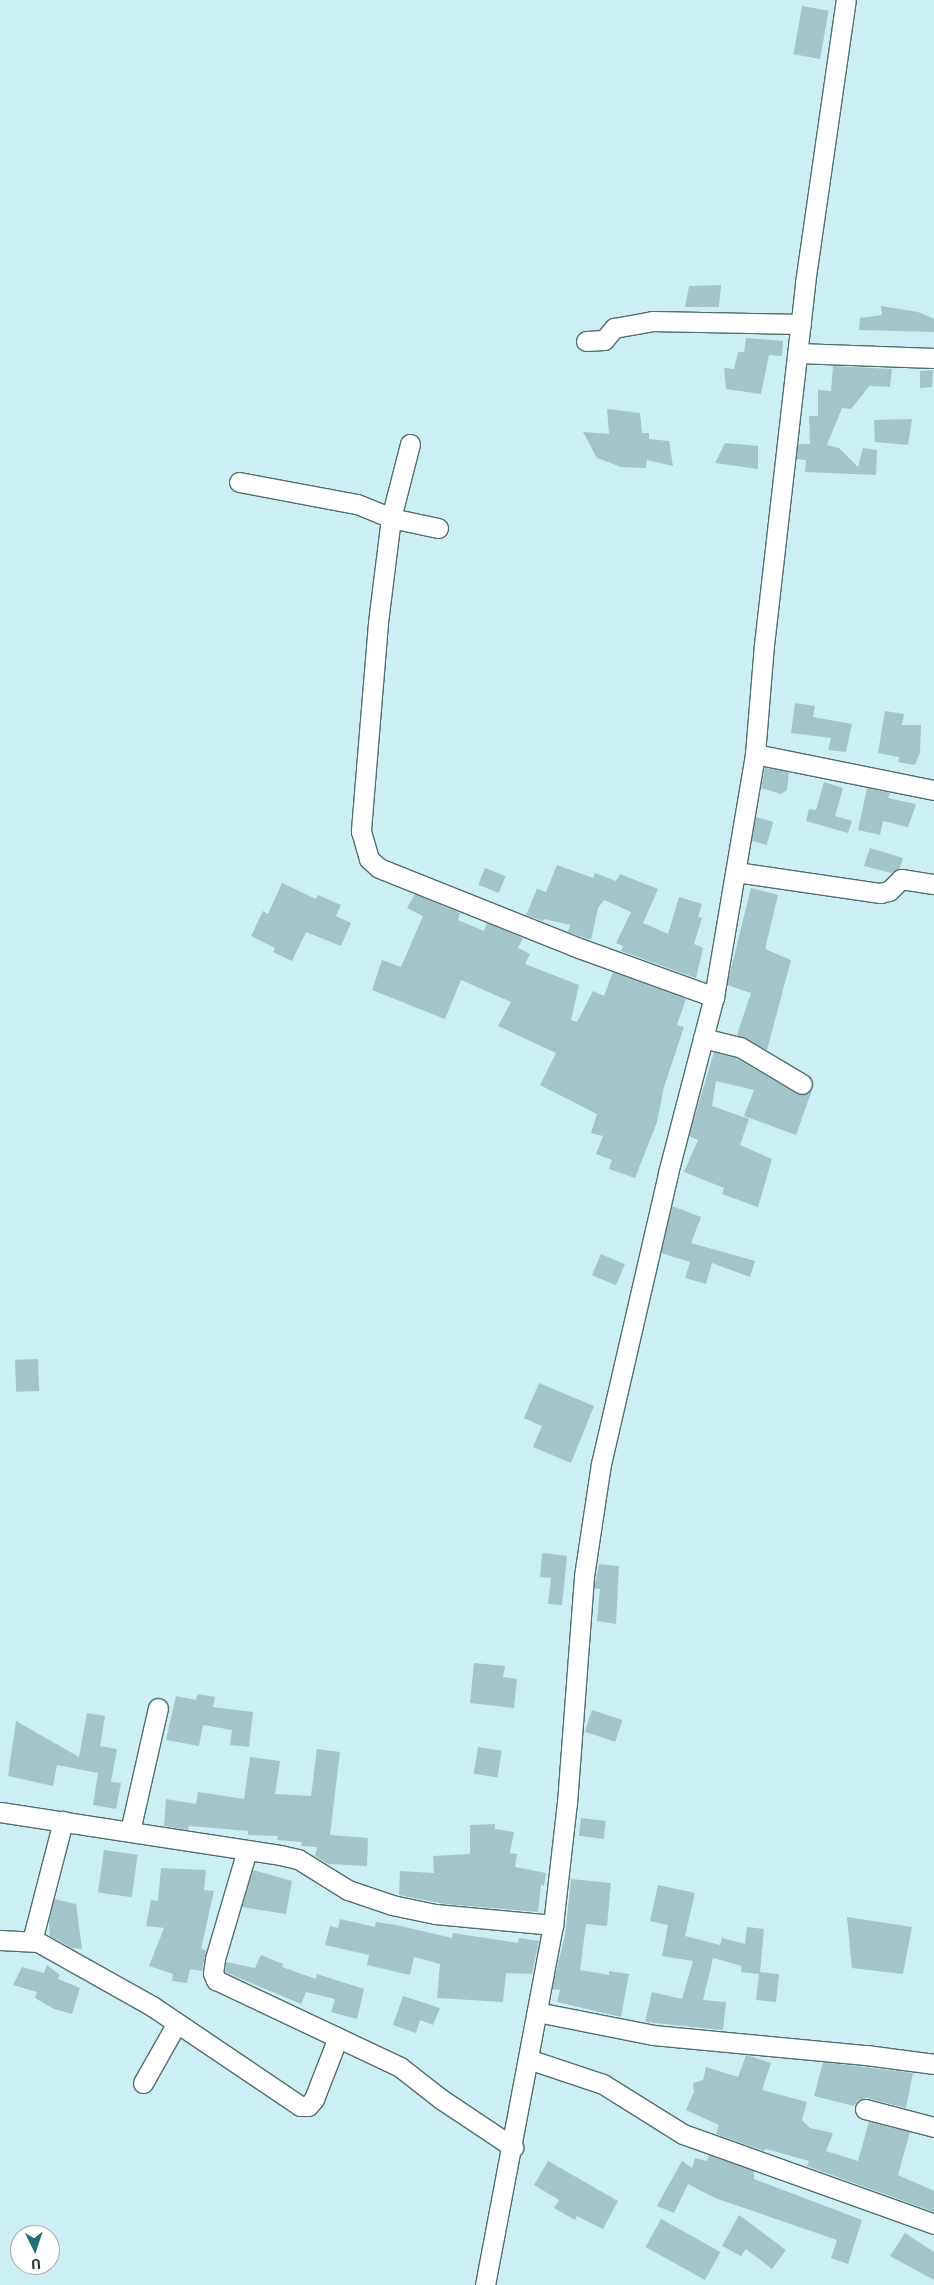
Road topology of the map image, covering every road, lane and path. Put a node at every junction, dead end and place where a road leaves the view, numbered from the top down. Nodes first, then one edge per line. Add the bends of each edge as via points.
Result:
1 (846, 0) edge
2 (800, 324) junction
3 (586, 341) dead end
4 (797, 353) junction
5 (934, 358) edge
6 (410, 444) dead end
7 (239, 482) dead end
8 (391, 518) junction
9 (438, 528) dead end
10 (755, 754) junction
11 (934, 790) edge
12 (736, 872) junction
13 (934, 884) edge
14 (714, 997) junction
15 (703, 1038) junction
16 (802, 1084) dead end
17 (158, 1708) dead end
18 (0, 1812) edge
19 (63, 1821) junction
20 (130, 1831) junction
21 (247, 1850) junction
22 (553, 1925) junction
23 (0, 1940) edge
24 (32, 1941) junction
25 (537, 2012) junction
26 (177, 2023) junction
27 (338, 2037) junction
28 (528, 2060) junction
29 (934, 2064) edge
30 (142, 2082) dead end
31 (865, 2109) dead end
32 (934, 2127) edge
33 (512, 2147) junction
34 (934, 2224) edge
35 (485, 2285) edge

1 - 2 street
2 - 3 street via 652,321 614,328 604,340
2 - 4 street
4 - 5 street
4 - 10 street
6 - 8 street
7 - 8 street via 357,504
8 - 9 street
8 - 14 street via 378,623 361,831 369,859 379,868 551,937
10 - 11 street
10 - 12 street
12 - 13 street via 880,893 889,891 901,879
12 - 14 street
14 - 15 street
15 - 16 street via 740,1047
15 - 22 street via 601,1464 584,1576 567,1803
17 - 20 street
18 - 19 street
19 - 20 street
19 - 24 street
20 - 21 street
21 - 22 street via 298,1860 348,1890 392,1905 436,1914
21 - 27 street via 215,1958 214,1977
22 - 25 street
23 - 24 street
24 - 26 street
25 - 28 street
25 - 29 street via 653,2035
26 - 27 street via 300,2106 308,2106 314,2099
26 - 30 street
27 - 33 street via 400,2066 441,2099
28 - 33 street
28 - 34 street via 603,2084 683,2134
31 - 32 street
33 - 35 street

